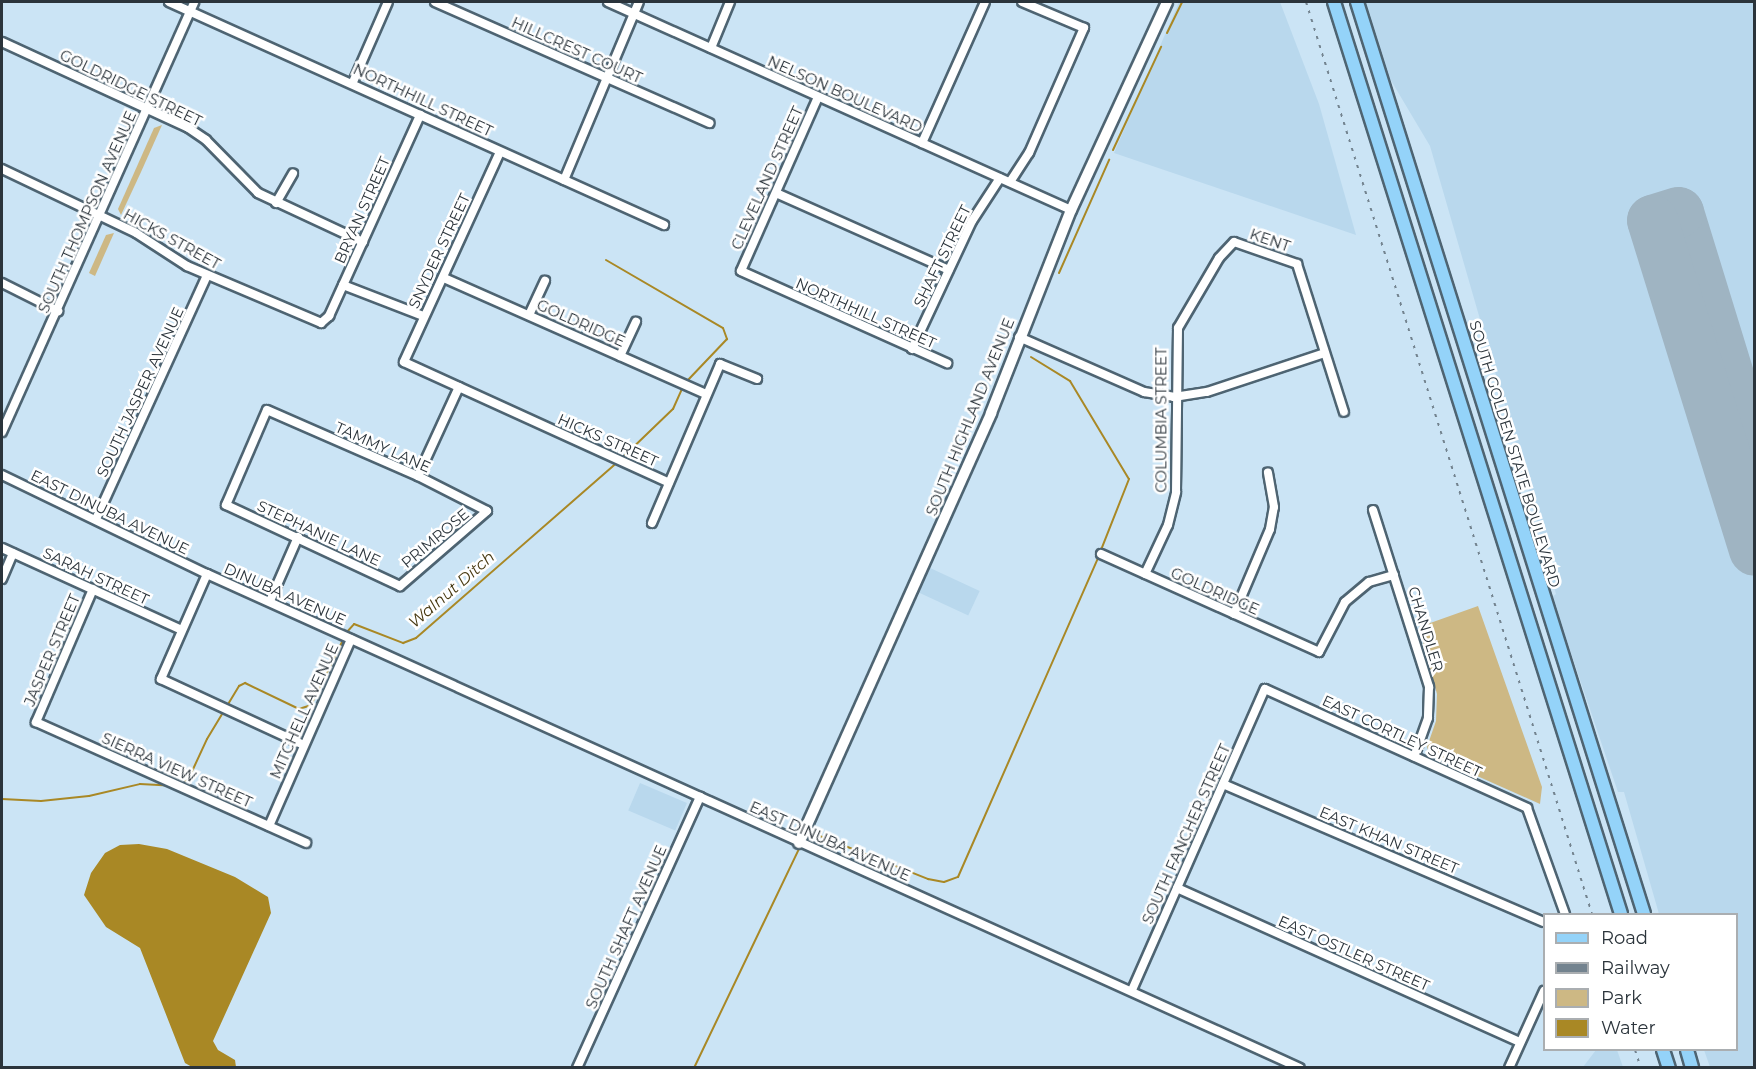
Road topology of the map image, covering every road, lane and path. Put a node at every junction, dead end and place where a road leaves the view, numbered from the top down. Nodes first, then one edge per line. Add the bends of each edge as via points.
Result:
1 (169, 2) edge
2 (194, 2) edge
3 (388, 2) edge
4 (435, 2) edge
5 (608, 2) edge
6 (639, 2) edge
7 (730, 2) edge
8 (985, 2) edge
9 (1022, 2) edge
10 (1167, 2) edge
11 (1334, 2) edge
12 (1357, 2) edge
13 (189, 12) junction
14 (634, 13) junction
15 (2, 42) edge
16 (711, 48) junction
17 (608, 78) junction
18 (353, 82) junction
19 (818, 97) junction
20 (149, 108) junction
21 (420, 115) junction
22 (709, 123) dead end
23 (922, 143) junction
24 (500, 152) junction
25 (2, 169) edge
26 (293, 173) dead end
27 (1000, 177) junction
28 (564, 180) junction
29 (1010, 182) junction
30 (776, 193) junction
31 (276, 203) junction
32 (1071, 210) junction
33 (101, 217) junction
34 (664, 225) dead end
35 (363, 242) junction
36 (1234, 242) joint
37 (949, 270) junction
38 (741, 271) joint
39 (207, 275) junction
40 (444, 278) junction
41 (545, 280) dead end
42 (2, 284) edge
43 (343, 285) junction
44 (58, 311) junction
45 (529, 315) junction
46 (329, 316) joint
47 (423, 316) junction
48 (636, 321) dead end
49 (1019, 337) junction
50 (912, 349) junction
51 (1325, 353) junction
52 (620, 356) junction
53 (404, 362) joint
54 (947, 363) dead end
55 (757, 379) dead end
56 (459, 387) junction
57 (706, 394) junction
58 (1174, 397) junction
59 (1344, 412) dead end
60 (2, 432) edge
61 (1268, 473) dead end
62 (2, 475) edge
63 (418, 476) junction
64 (669, 483) junction
65 (226, 505) joint
66 (1373, 510) dead end
67 (487, 512) joint
68 (96, 519) junction
69 (652, 523) dead end
70 (298, 537) junction
71 (2, 548) edge
72 (13, 553) junction
73 (1101, 554) dead end
74 (207, 574) junction
75 (1145, 574) junction
76 (1394, 575) junction
77 (2, 579) edge
78 (400, 586) joint
79 (93, 590) junction
80 (270, 601) junction
81 (1234, 614) junction
82 (180, 629) junction
83 (351, 639) junction
84 (1265, 689) joint
85 (36, 722) joint
86 (304, 745) junction
87 (1414, 756) junction
88 (1223, 784) junction
89 (700, 798) junction
90 (269, 826) junction
91 (306, 843) dead end
92 (800, 843) junction
93 (1177, 888) junction
94 (1564, 913) edge
95 (1620, 913) edge
96 (1643, 913) edge
97 (1543, 921) edge
98 (1132, 990) junction
99 (1543, 995) edge
100 (1520, 1042) junction
101 (1663, 1051) edge
102 (1687, 1051) edge
103 (577, 1068) edge
104 (1300, 1068) edge
105 (1509, 1068) edge
106 (1669, 1068) edge
107 (1692, 1068) edge

1 - 13 street, NORTHHILL STREET
2 - 13 street, SOUTH THOMPSON AVENUE
3 - 18 street
4 - 17 street, HILLCREST COURT
5 - 14 street, NELSON BOULEVARD
6 - 14 street
7 - 16 street
8 - 23 street
9 - 29 street via 1084,28 1029,153
10 - 32 street, SOUTH HIGHLAND AVENUE
11 - 95 main road
12 - 96 main road, SOUTH GOLDEN STATE BOULEVARD
13 - 18 street, NORTHHILL STREET
13 - 20 street, SOUTH THOMPSON AVENUE
14 - 16 street, NELSON BOULEVARD
14 - 17 street
15 - 20 street, GOLDRIDGE STREET
16 - 19 street, NELSON BOULEVARD
17 - 22 street, HILLCREST COURT
17 - 28 street
18 - 21 street, NORTHHILL STREET
19 - 23 street, NELSON BOULEVARD
19 - 30 street, CLEVELAND STREET
20 - 31 street, GOLDRIDGE STREET via 197,133 250,187
20 - 33 street, SOUTH THOMPSON AVENUE
21 - 24 street, NORTHHILL STREET
21 - 35 street, BRYAN STREET
23 - 27 street, NELSON BOULEVARD
24 - 28 street, NORTHHILL STREET
24 - 40 street, SNYDER STREET
25 - 33 street, HICKS STREET
26 - 31 street
27 - 29 street, NELSON BOULEVARD
27 - 37 street, SHAFT STREET via 972,221
28 - 34 street, NORTHHILL STREET
29 - 32 street, NELSON BOULEVARD
30 - 37 street
30 - 38 street, CLEVELAND STREET
31 - 35 street, GOLDRIDGE STREET
32 - 49 street, SOUTH HIGHLAND AVENUE
33 - 39 street, HICKS STREET
33 - 44 street, SOUTH THOMPSON AVENUE
35 - 43 street, BRYAN STREET
36 - 51 street, KENT via 1297,264
36 - 58 street, COLUMBIA STREET via 1219,258 1178,328
37 - 50 street, SHAFT STREET
38 - 50 street, NORTHHILL STREET
39 - 46 street, HICKS STREET via 315,323
39 - 68 street, SOUTH JASPER AVENUE
40 - 45 street, GOLDRIDGE
40 - 47 street, SNYDER STREET
41 - 45 street
42 - 44 street
43 - 46 street, BRYAN STREET
43 - 47 street
44 - 60 street, SOUTH THOMPSON AVENUE
45 - 52 street, GOLDRIDGE
47 - 53 street, SNYDER STREET
48 - 52 street
49 - 58 street via 1144,392
49 - 92 street, SOUTH HIGHLAND AVENUE via 991,413
50 - 54 street, NORTHHILL STREET
51 - 58 street via 1207,392
51 - 59 street
52 - 57 street, GOLDRIDGE
53 - 56 street, HICKS STREET
55 - 57 street via 720,364
56 - 63 street
56 - 64 street, HICKS STREET
57 - 64 street
58 - 75 street, COLUMBIA STREET via 1173,510
61 - 81 street via 1274,507 1270,529
62 - 68 street, EAST DINUBA AVENUE
63 - 65 street, TAMMY LANE via 267,410
63 - 67 street, TAMMY LANE
64 - 69 street
65 - 70 street, STEPHANIE LANE
66 - 76 street, CHANDLER
67 - 78 street, PRIMROSE
68 - 74 street, EAST DINUBA AVENUE
70 - 78 street, STEPHANIE LANE
70 - 80 street
71 - 72 street, SARAH STREET
72 - 77 street
72 - 79 street, SARAH STREET
73 - 75 street, GOLDRIDGE
74 - 80 street, DINUBA AVENUE
74 - 82 street
75 - 81 street, GOLDRIDGE
76 - 81 street, GOLDRIDGE via 1369,582 1345,602 1319,652
76 - 87 street, CHANDLER via 1429,687 1428,718
79 - 82 street, SARAH STREET
79 - 85 street, JASPER STREET
80 - 83 street, DINUBA AVENUE
82 - 86 street via 161,679
83 - 86 street, MITCHELL AVENUE
83 - 89 street, EAST DINUBA AVENUE
84 - 87 street, EAST CORTLEY STREET
84 - 88 street, SOUTH FANCHER STREET
85 - 90 street, SIERRA VIEW STREET
86 - 90 street, MITCHELL AVENUE
87 - 94 street, EAST CORTLEY STREET via 1527,808
88 - 93 street, SOUTH FANCHER STREET
88 - 97 street, EAST KHAN STREET
89 - 92 street, EAST DINUBA AVENUE
89 - 103 street, SOUTH SHAFT AVENUE
90 - 91 street, SIERRA VIEW STREET
92 - 98 street, EAST DINUBA AVENUE
93 - 98 street, SOUTH FANCHER STREET
93 - 100 street, EAST OSTLER STREET
98 - 104 street, EAST DINUBA AVENUE
99 - 100 street
100 - 105 street
101 - 106 main road
102 - 107 main road

